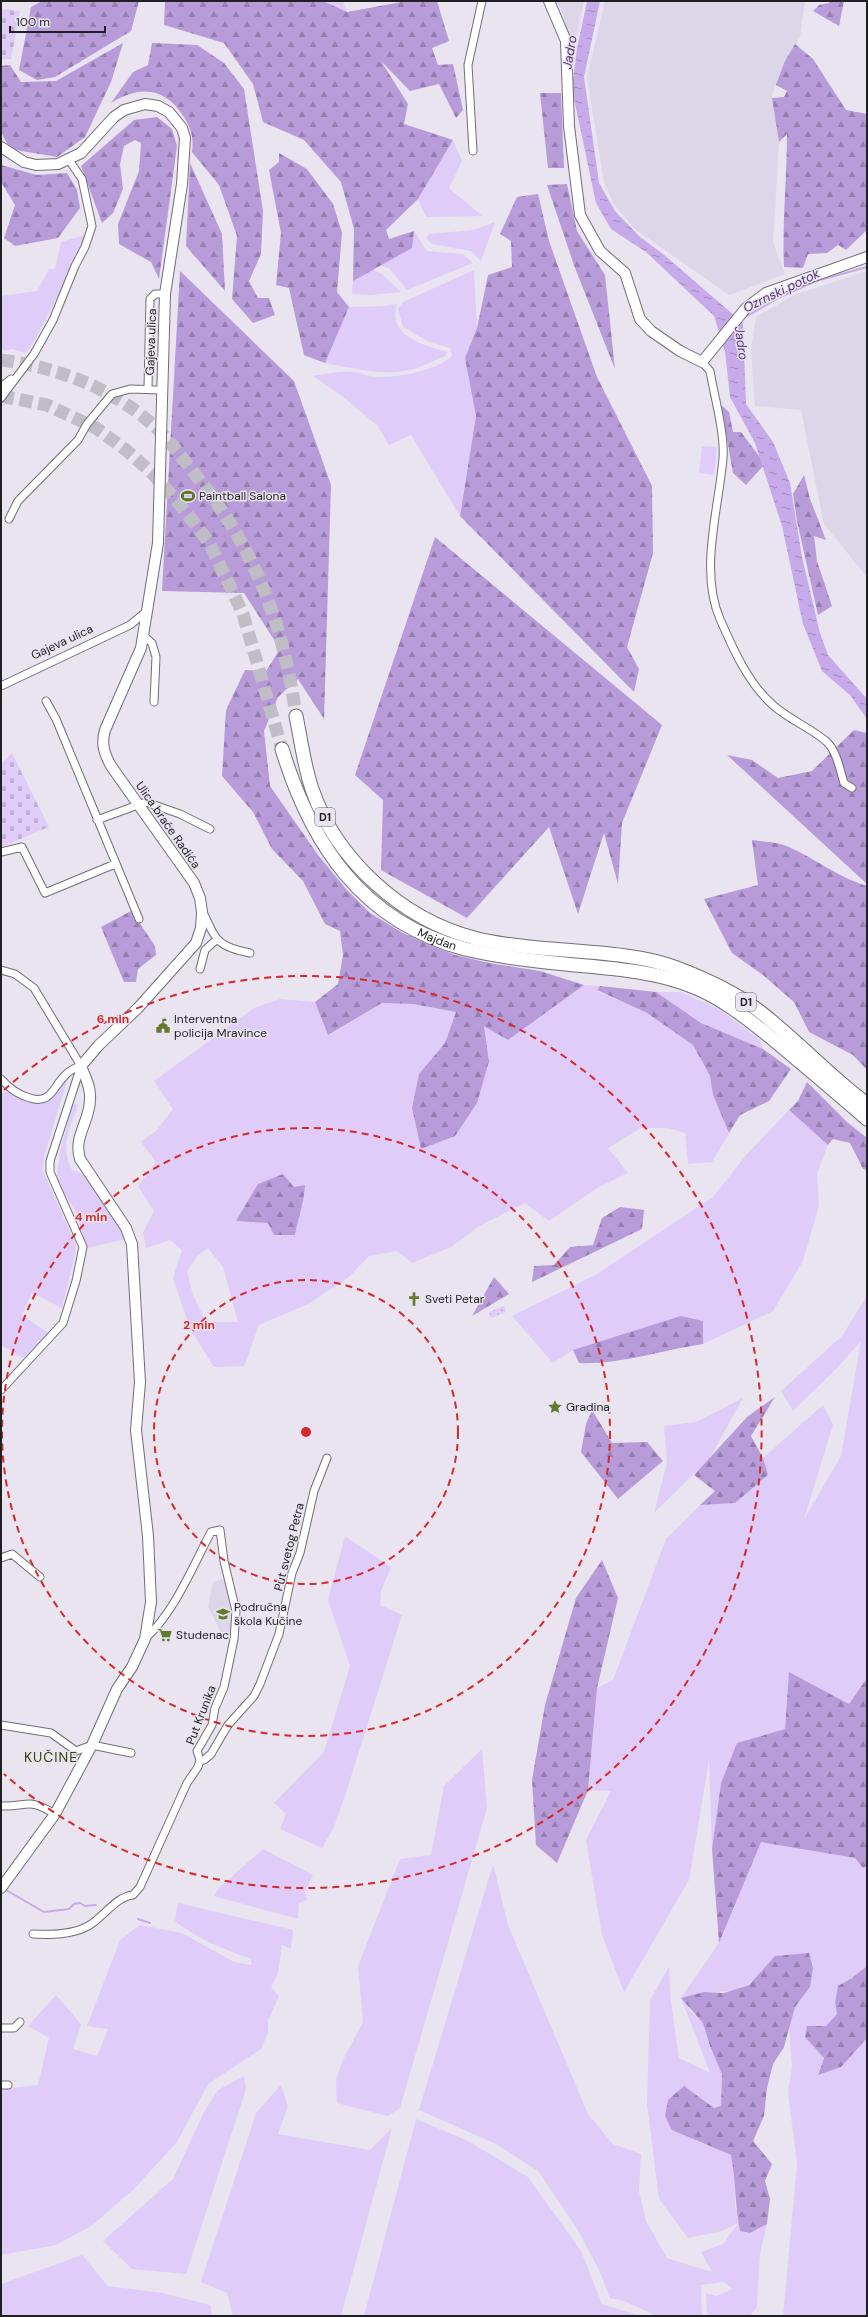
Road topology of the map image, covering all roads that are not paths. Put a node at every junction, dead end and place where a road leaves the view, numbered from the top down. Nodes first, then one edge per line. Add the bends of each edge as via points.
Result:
1 (482, 1) edge
2 (549, 1) edge
3 (1, 147) edge
4 (473, 151) dead end
5 (69, 160) junction
6 (867, 257) edge
7 (165, 294) junction
8 (702, 362) junction
9 (17, 374) junction
10 (1, 387) edge
11 (148, 388) junction
12 (162, 390) junction
13 (1, 398) edge
14 (9, 519) dead end
15 (147, 611) junction
16 (144, 635) junction
17 (1, 686) edge
18 (46, 701) dead end
19 (154, 702) dead end
20 (296, 716) tunnel mouth
21 (282, 749) tunnel mouth
22 (852, 788) dead end
23 (138, 805) junction
24 (97, 820) junction
25 (210, 829) dead end
26 (1, 852) edge
27 (115, 864) junction
28 (202, 912) junction
29 (139, 919) dead end
30 (216, 940) junction
31 (496, 949) junction
32 (250, 953) dead end
33 (200, 969) dead end
34 (1, 970) edge
35 (803, 1057) junction
36 (81, 1066) junction
37 (1, 1079) edge
38 (867, 1104) edge
39 (867, 1119) edge
40 (1, 1390) edge
41 (327, 1458) dead end
42 (1, 1558) edge
43 (40, 1576) dead end
44 (145, 1639) junction
45 (1, 1725) edge
46 (92, 1744) junction
47 (131, 1753) dead end
48 (200, 1760) junction
49 (1, 1806) edge
50 (54, 1814) junction
51 (1, 1888) edge
52 (33, 1934) dead end
53 (20, 2022) dead end
54 (1, 2028) edge

1 - 4 street via 468,65
2 - 8 main road via 566,41 568,126 580,215 600,251 624,273 640,319 651,331 680,351
3 - 5 main road, Gajeva ulica via 24,162 48,165
5 - 7 main road, Gajeva ulica via 94,141 114,117 134,106 158,106 177,120 185,138 185,149
5 - 9 street via 82,179 92,226 53,320 34,354
6 - 8 main road via 766,293 746,308
7 - 11 street via 155,294 150,299
7 - 12 main road, Gajeva ulica
8 - 22 street via 710,371 723,456 712,529 711,555 713,591 719,618 753,683 774,706 827,742 834,751 844,783
9 - 10 street
9 - 13 street
11 - 12 street
11 - 14 street via 112,394 87,424 78,440 18,501
12 - 15 main road, Gajeva ulica via 158,543
15 - 16 main road, Ulica braće Radića
15 - 17 street, Gajeva ulica via 130,624
16 - 19 street via 152,643 156,657
16 - 23 main road, Ulica braće Radića via 134,667 103,739 103,751
18 - 24 street via 56,719
20 - 31 highway, Majdan / D1 via 312,790 324,816 347,851 376,885 421,916
21 - 31 highway, Majdan / D1 via 304,810 319,839 338,866 363,894 385,911 431,937 463,948
23 - 24 street
23 - 25 street via 146,802 157,805
23 - 28 main road, Ulica braće Radića via 194,883
24 - 27 street
26 - 27 street via 22,847 45,893
27 - 29 street
28 - 30 street
28 - 36 main road, Ulica braće Radića via 202,928 196,943
30 - 32 street via 227,947
30 - 33 street via 205,950
31 - 35 highway, D1 via 633,971 673,973 722,1002
34 - 36 street via 15,974 34,988
35 - 38 highway, D1
35 - 39 highway, D1
36 - 37 street via 65,1073 46,1099 38,1101 24,1097 9,1088
36 - 40 street via 50,1161 50,1172 82,1247 76,1281 63,1323
36 - 44 main road via 90,1087 90,1100 87,1118 77,1141 78,1152 130,1237 135,1276 140,1382 136,1430 148,1536 151,1602
41 - 48 street, Put svetog Petra via 314,1492 279,1634 260,1684 254,1696 228,1725 211,1754
42 - 43 street via 12,1554
44 - 46 main road via 132,1667 117,1689
44 - 48 street, Put Krunika via 178,1594 211,1532 220,1530 224,1561 236,1611 234,1639 224,1687 215,1708 212,1725 197,1751
45 - 46 street via 51,1733 76,1750
46 - 47 street
46 - 50 main road
48 - 52 street, Put Krunika via 140,1887 133,1895 123,1896 87,1927 64,1934
49 - 50 street via 16,1806 27,1802 38,1804
50 - 51 main road
53 - 54 street via 14,2028

